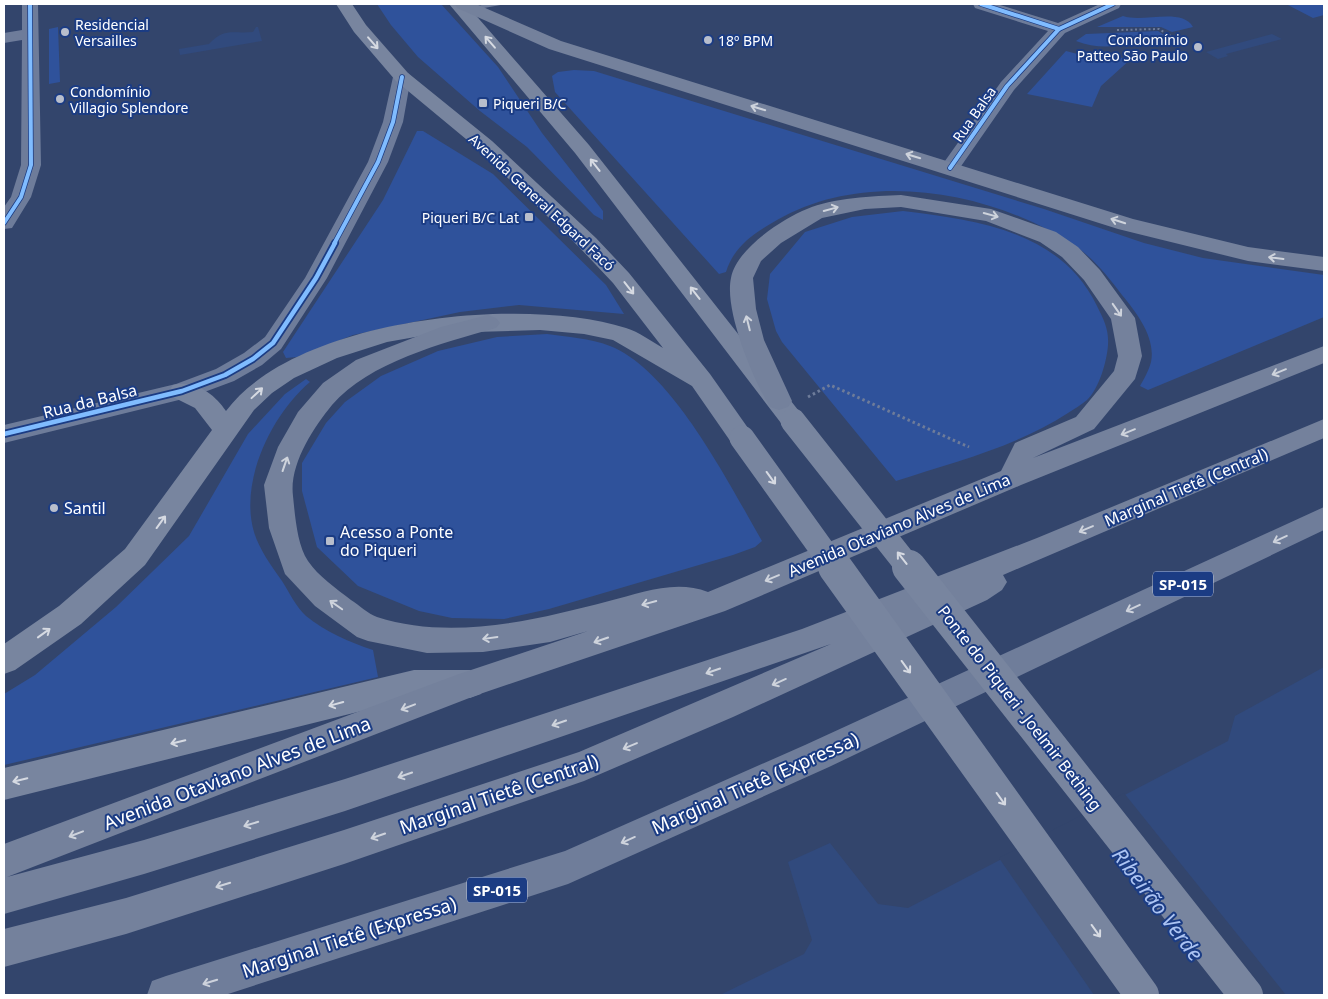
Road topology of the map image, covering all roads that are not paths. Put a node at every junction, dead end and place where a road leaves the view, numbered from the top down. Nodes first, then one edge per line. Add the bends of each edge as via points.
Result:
1 (30, 4) edge
2 (344, 4) edge
3 (502, 4) edge
4 (981, 4) edge
5 (1113, 4) edge
6 (464, 5) edge
7 (1058, 29) junction
8 (31, 34) junction
9 (4, 38) edge
10 (402, 78) junction
11 (950, 168) junction
12 (4, 223) edge
13 (1324, 264) edge
14 (488, 323) junction
15 (1324, 354) edge
16 (700, 380) junction
17 (182, 391) junction
18 (786, 411) junction
19 (1324, 428) edge
20 (226, 431) junction
21 (4, 434) edge
22 (1011, 478) junction
23 (1324, 518) edge
24 (1047, 546) junction
25 (714, 602) junction
26 (4, 661) edge
27 (470, 684) junction
28 (4, 784) edge
29 (4, 861) edge
30 (4, 896) edge
31 (4, 948) edge
32 (166, 995) edge
33 (1142, 995) edge
34 (1246, 995) edge

1 - 8 street
2 -> 10 main road, Avenida General Edgard Facó
3 - 6 lane
4 - 7 street
5 - 7 street, Rua Balsa
11 -> 6 highway via 555,45
18 -> 6 main road via 582,149
7 - 11 street, Rua Balsa via 1007,86
8 - 9 street
8 - 12 street via 31,165 20,197
10 -> 16 main road, Avenida General Edgard Facó via 485,145 588,242 621,278
10 - 17 street, Rua da Balsa via 378,162 316,278 273,343 225,375
13 -> 11 highway via 1248,254 1126,224
14 - 16 main road via 566,324 620,334
20 -> 14 main road via 245,404 263,388 285,372 328,352 385,335 438,325
25 -> 14 highway via 667,598 550,629 484,639 427,640 368,628 325,597 295,566 283,528 278,485 290,447 307,418 332,389 365,366 449,332
15 -> 22 highway, Avenida Otaviano Alves de Lima
16 -> 33 main road, Avenida General Edgard Facó, bridge
17 - 20 main road via 210,405
17 - 21 street, Rua da Balsa
18 -> 22 highway via 752,340 744,309 742,278 751,258 772,238 815,213 865,203 901,201 990,214 1048,237 1070,252 1092,275 1123,318 1130,356 1126,373 1085,423 1024,450
34 -> 18 main road, Ponte do Piqueri - Joelmir Bething, bridge
19 -> 24 highway, Marginal Tietê (Central)
26 -> 20 main road via 70,614 135,557
22 -> 25 highway, Avenida Otaviano Alves de Lima
23 -> 32 highway, Marginal Tietê (Expressa) / SP-015 via 817,756 568,867
24 -> 30 highway via 809,639 364,789 144,857
24 -> 31 highway, Marginal Tietê (Central) via 976,592 722,708 584,766 344,848 126,916
25 -> 27 highway, Avenida Otaviano Alves de Lima
27 -> 28 main road, Avenida Otaviano Alves de Lima via 414,684
27 -> 29 highway, Avenida Otaviano Alves de Lima

